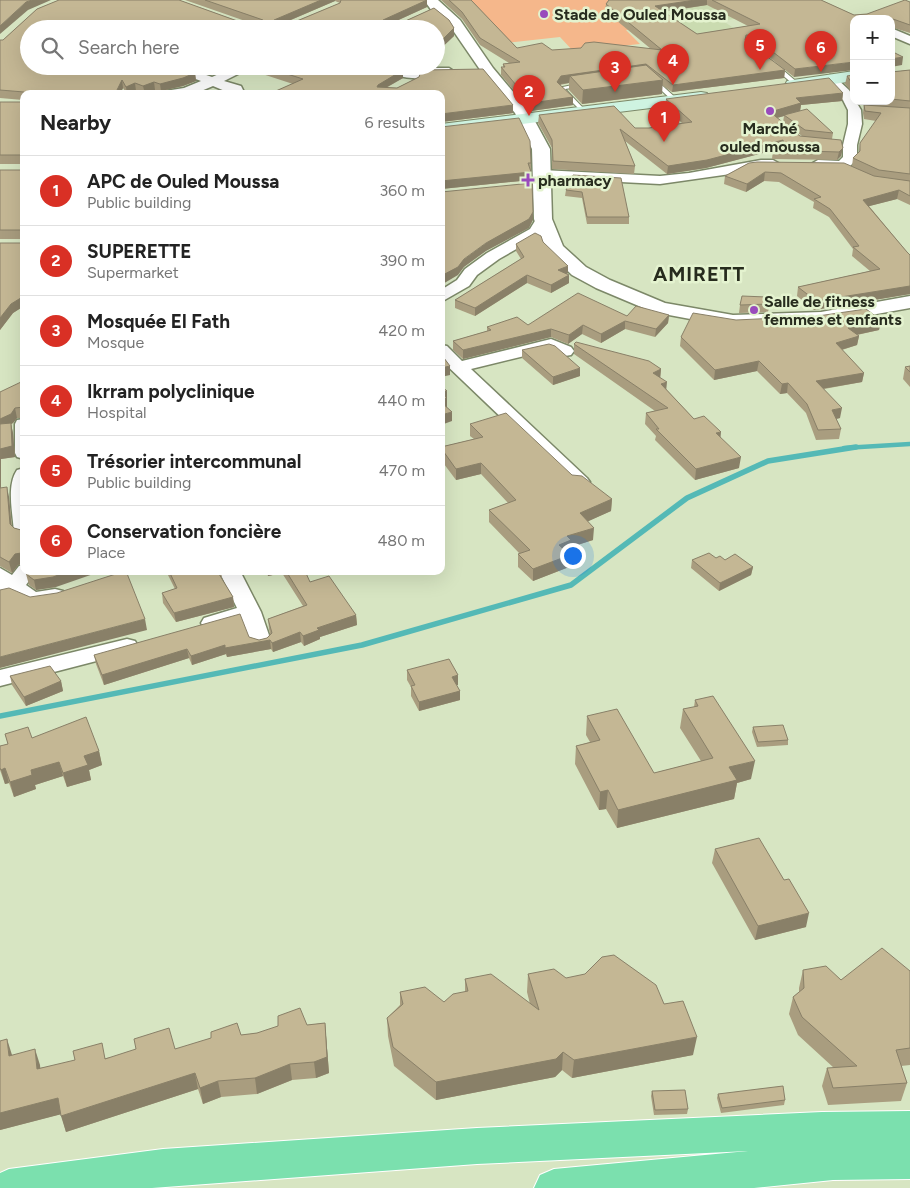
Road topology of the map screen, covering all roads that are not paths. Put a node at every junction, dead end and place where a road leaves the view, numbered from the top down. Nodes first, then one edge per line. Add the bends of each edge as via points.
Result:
1 (432, 7) edge
2 (895, 34) edge
3 (910, 40) edge
4 (768, 61) edge
5 (473, 71) junction
6 (445, 72) edge
7 (646, 74) edge
8 (192, 75) edge
9 (227, 75) edge
10 (414, 75) edge
11 (850, 76) edge
12 (830, 79) junction
13 (211, 82) junction
14 (590, 83) edge
15 (796, 84) junction
16 (401, 85) edge
17 (778, 87) edge
18 (192, 90) edge
19 (237, 90) edge
20 (713, 96) edge
21 (676, 101) junction
22 (584, 112) junction
23 (524, 119) junction
24 (445, 129) edge
25 (785, 164) edge
26 (804, 164) edge
27 (536, 182) junction
28 (543, 220) junction
29 (445, 295) edge
30 (910, 302) edge
31 (565, 350) dead end
32 (445, 354) edge
33 (458, 367) junction
34 (580, 482) edge
35 (230, 575) edge
36 (10, 582) edge
37 (77, 589) edge
38 (250, 612) junction
39 (193, 628) edge
40 (146, 641) edge
41 (260, 641) edge
42 (0, 678) edge
43 (910, 1129) edge
44 (910, 1160) edge
45 (9, 1188) edge
46 (554, 1188) edge

1 - 5 street via 455,23
2 - 3 street
4 - 15 lane
5 - 6 street
5 - 23 street via 522,112
7 - 21 lane
8 - 13 street
9 - 13 street
10 - 16 street via 414,80
11 - 12 main road
12 - 15 main road
12 - 26 street via 859,110 844,146 850,158 845,168
13 - 18 street
13 - 19 street
14 - 22 lane via 561,88
15 - 17 main road
20 - 21 main road
21 - 22 main road
22 - 23 main road
23 - 24 main road
23 - 27 street via 541,149
25 - 27 street via 756,164 680,179
27 - 28 street
28 - 29 street via 536,232 494,256
28 - 30 street via 554,248 579,271 612,288 668,309 734,322 774,321 821,318
31 - 33 street via 550,344
32 - 33 street
33 - 34 street
35 - 38 street
36 - 37 street via 32,599
38 - 39 street
38 - 41 street
40 - 42 street
43 - 45 highway via 478,1146 163,1168
44 - 46 highway via 832,1162

